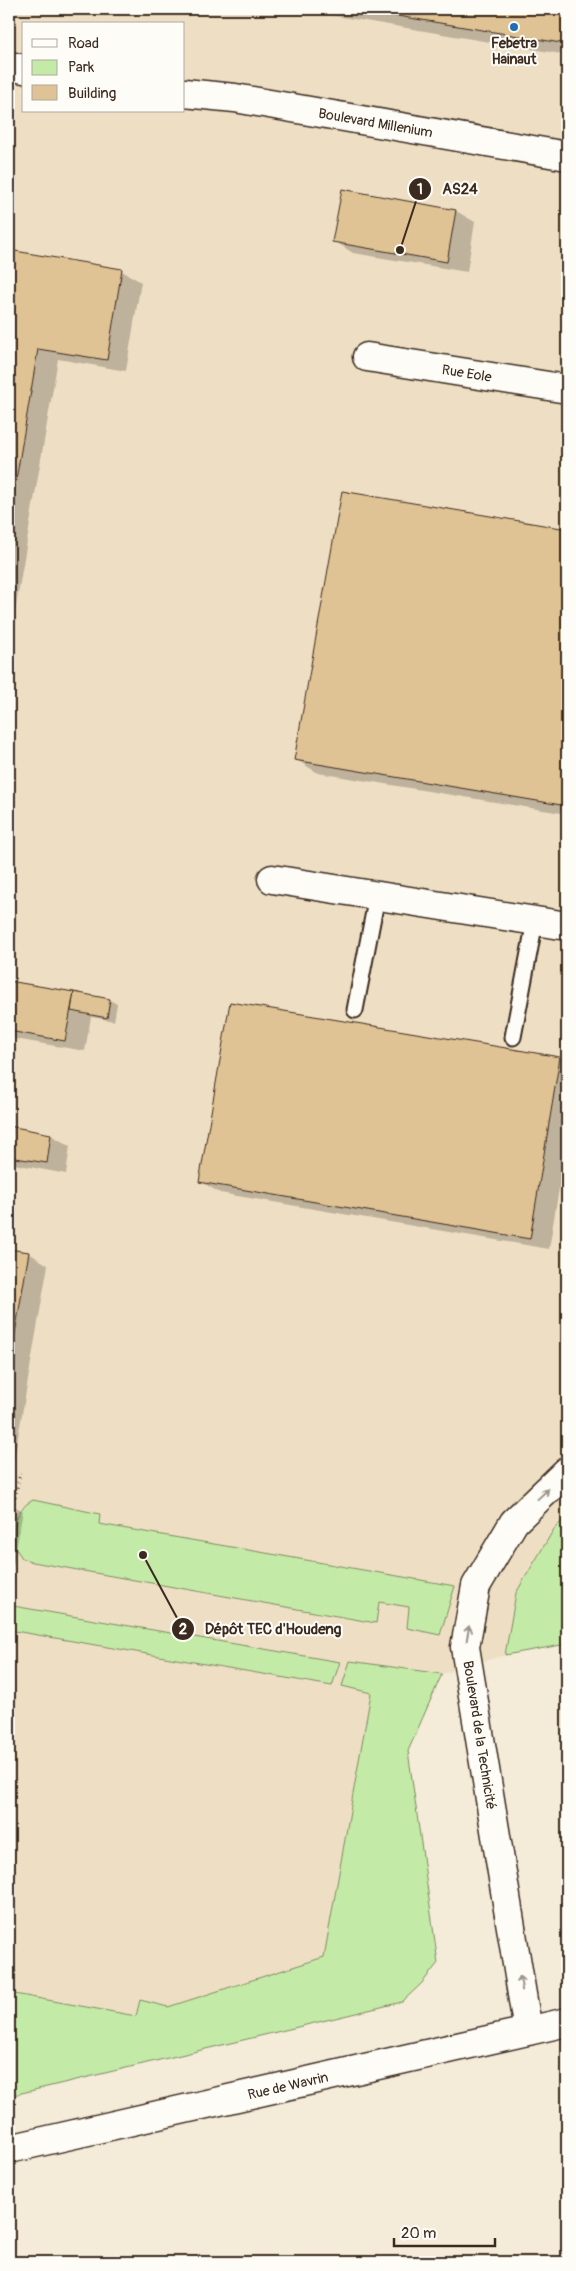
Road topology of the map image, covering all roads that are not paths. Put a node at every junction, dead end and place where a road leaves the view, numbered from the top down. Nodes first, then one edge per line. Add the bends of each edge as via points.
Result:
1 (9, 66) edge
2 (22, 69) edge
3 (185, 93) edge
4 (567, 156) edge
5 (367, 358) dead end
6 (567, 389) edge
7 (272, 879) dead end
8 (377, 896) junction
9 (534, 921) junction
10 (567, 926) edge
11 (355, 1010) dead end
12 (512, 1036) dead end
13 (567, 1471) edge
14 (567, 2022) edge
15 (528, 2031) junction
16 (9, 2149) edge

1 - 2 street
3 - 4 street, Boulevard Millenium via 235,98
5 - 6 street, Rue Eole
7 - 8 street
8 - 9 street
8 - 11 lane
9 - 10 street
9 - 12 lane
15 -> 13 street, Boulevard de la Technicité via 466,1647 476,1586 514,1522
14 - 15 street, Rue de Wavrin
15 - 16 street, Rue de Wavrin

